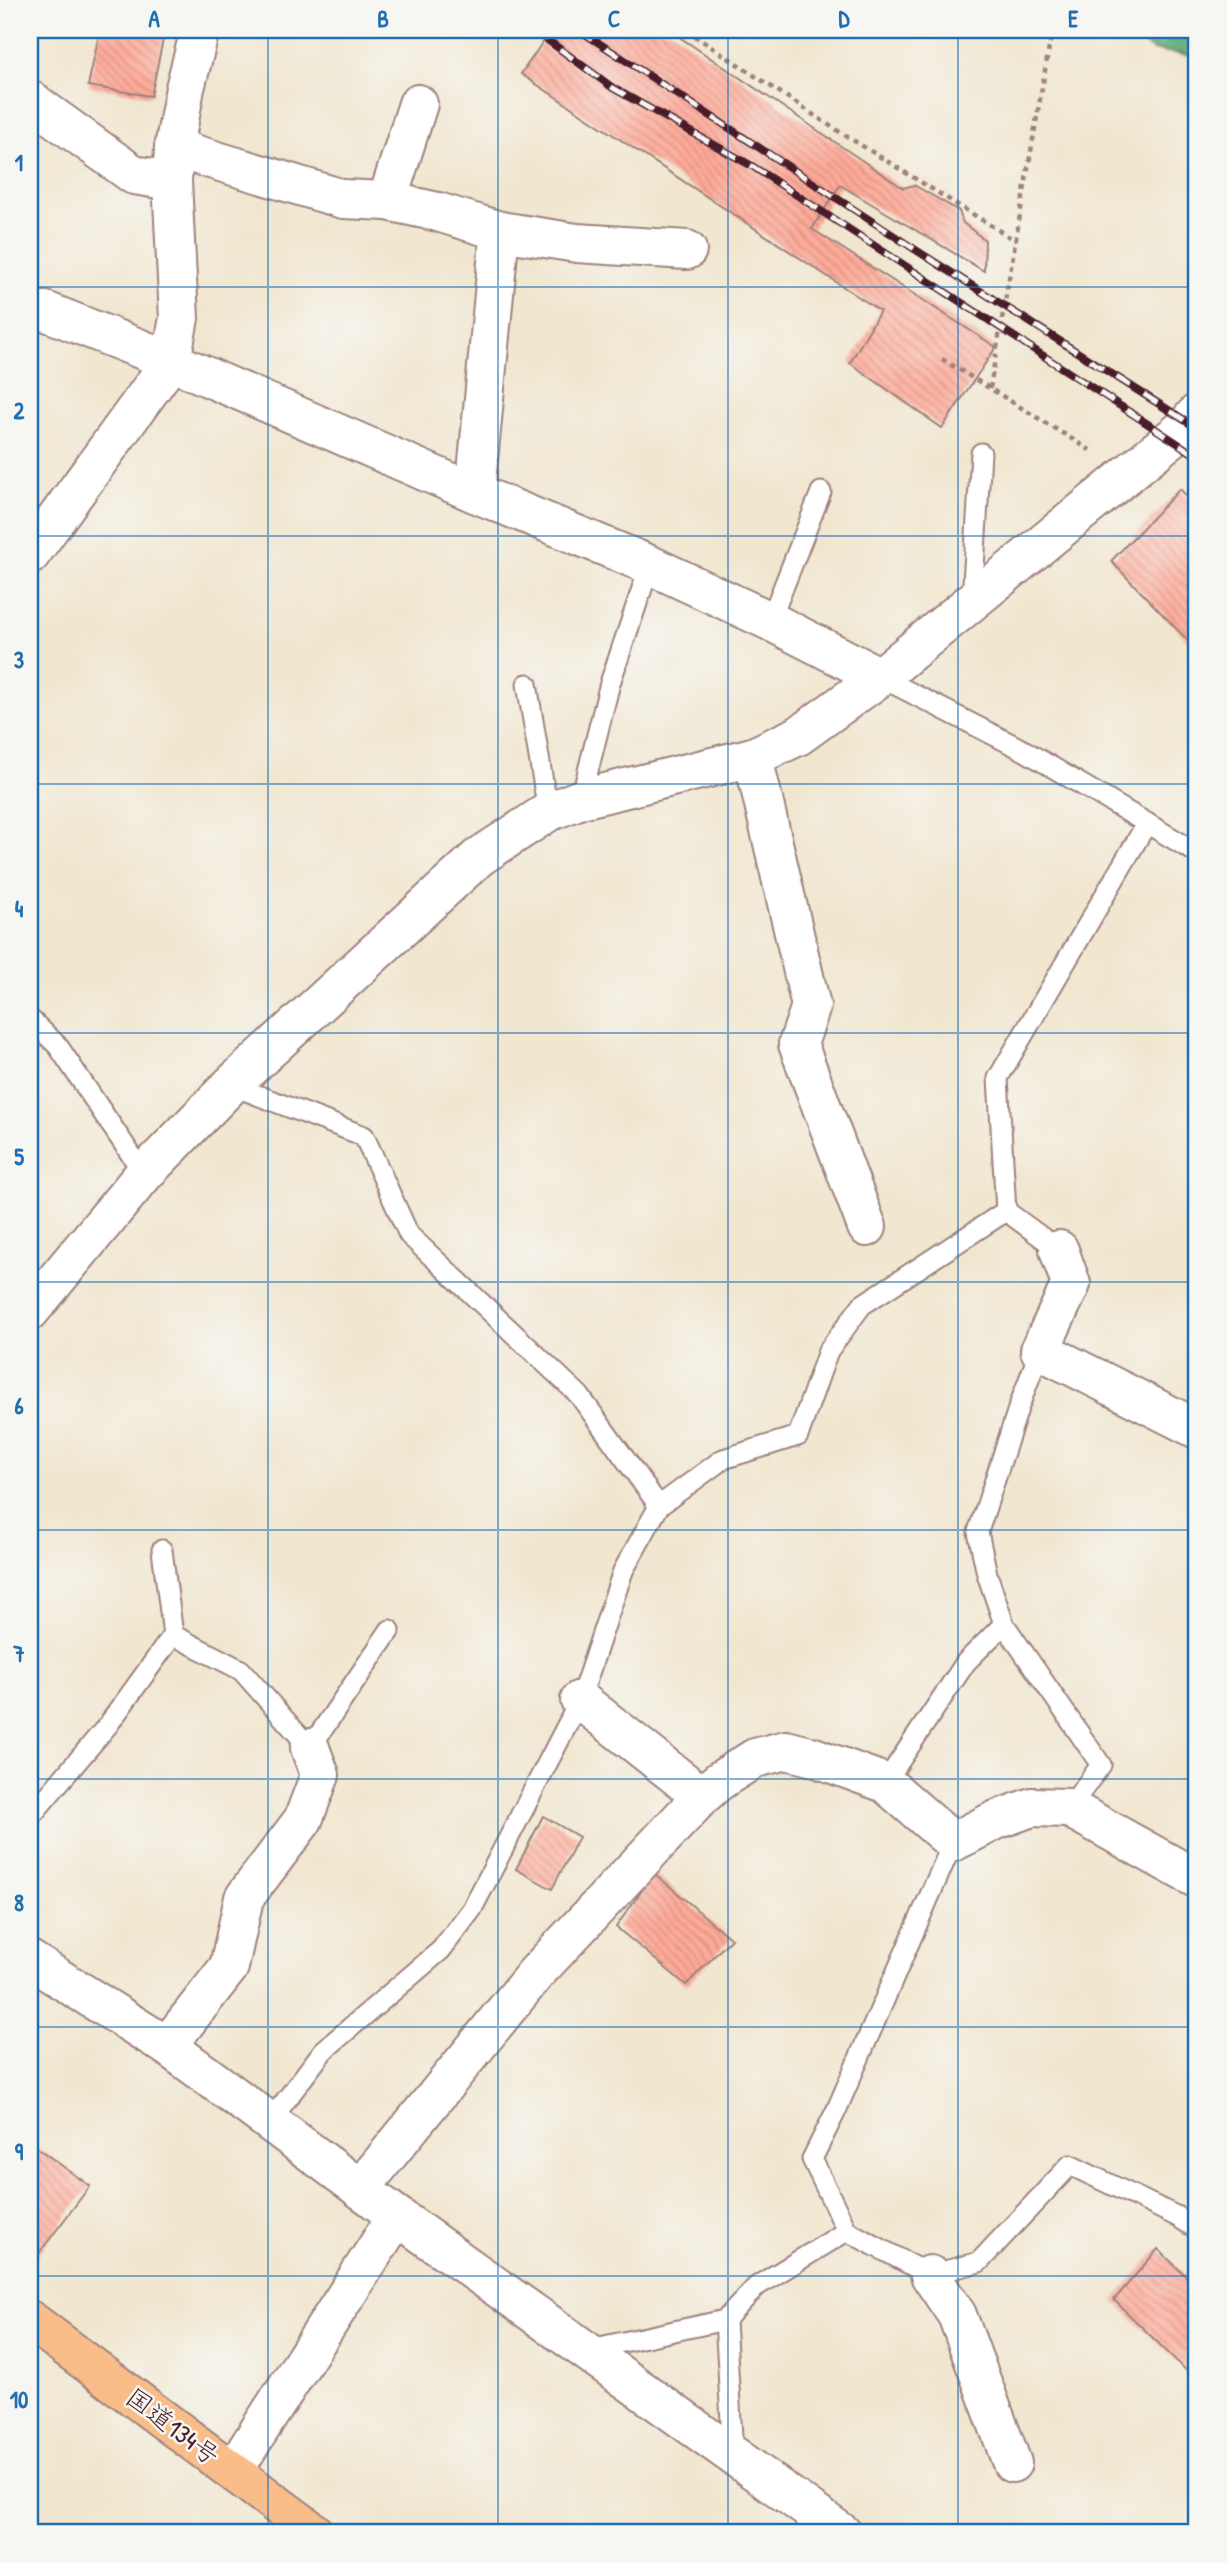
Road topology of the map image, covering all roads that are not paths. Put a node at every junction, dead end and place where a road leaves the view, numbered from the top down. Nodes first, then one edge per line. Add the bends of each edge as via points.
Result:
1 (200, 30) edge
2 (30, 100) edge
3 (418, 104) dead end
4 (173, 164) junction
5 (387, 201) junction
6 (500, 231) junction
7 (687, 250) dead end
8 (30, 312) edge
9 (171, 361) junction
10 (1197, 413) edge
11 (981, 453) dead end
12 (821, 492) dead end
13 (475, 493) junction
14 (30, 555) edge
15 (650, 565) junction
16 (972, 601) junction
17 (770, 621) junction
18 (880, 677) junction
19 (527, 684) dead end
20 (753, 757) junction
21 (564, 805) junction
22 (1147, 823) junction
23 (1197, 853) edge
24 (30, 1020) edge
25 (231, 1085) junction
26 (144, 1174) junction
27 (1006, 1211) junction
28 (867, 1227) dead end
29 (1059, 1250) joint
30 (30, 1311) edge
31 (1040, 1350) junction
32 (1197, 1429) edge
33 (659, 1506) junction
34 (162, 1550) dead end
35 (1004, 1624) junction
36 (390, 1630) dead end
37 (173, 1635) junction
38 (580, 1700) junction
39 (310, 1748) junction
40 (885, 1783) junction
41 (702, 1796) junction
42 (1069, 1808) junction
43 (30, 1817) edge
44 (953, 1842) junction
45 (1197, 1878) edge
46 (30, 1960) edge
47 (167, 2046) junction
48 (271, 2120) junction
49 (360, 2189) junction
50 (397, 2216) junction
51 (1197, 2229) edge
52 (848, 2231) junction
53 (930, 2275) junction
54 (30, 2320) edge
55 (725, 2320) junction
56 (586, 2350) junction
57 (733, 2454) junction
58 (1012, 2463) dead end
59 (233, 2471) junction
60 (315, 2533) edge
61 (842, 2533) edge

1 - 4 street
2 - 4 street via 134,174
3 - 5 street
4 - 5 street via 343,200
4 - 9 street via 179,318
5 - 6 street
6 - 7 street via 577,243
6 - 13 street
8 - 9 street via 45,311
9 - 13 street
9 - 14 street
10 - 16 street
11 - 16 lane
12 - 17 lane
13 - 15 street
15 - 17 street
15 - 21 lane
16 - 18 street
17 - 18 street
18 - 20 street via 798,736
18 - 22 lane via 1025,751
19 - 21 lane
20 - 21 street
20 - 28 street via 811,1006 798,1044
21 - 25 street via 479,857
22 - 23 lane
22 - 27 lane via 998,1078
24 - 26 lane via 58,1046
25 - 26 street
25 - 33 lane via 364,1136 409,1235 579,1395
26 - 30 street
27 - 29 lane
27 - 33 lane via 862,1304 828,1351 798,1436 723,1459
29 - 31 street via 1071,1284
31 - 32 street
31 - 35 lane via 978,1532
33 - 38 lane via 623,1571
34 - 37 lane
35 - 40 lane via 966,1661
35 - 42 lane via 1101,1765
36 - 39 lane
37 - 39 lane via 241,1670
37 - 43 lane via 108,1725
38 - 41 street
38 - 48 lane via 472,1909 441,1950 323,2051
39 - 47 street via 320,1775 303,1820 244,1898 229,1967
40 - 41 street via 786,1750 755,1758
40 - 44 street
41 - 49 street via 536,1973
42 - 44 street via 1032,1807
42 - 45 street
44 - 52 lane via 812,2159
46 - 47 street
47 - 48 street
48 - 49 street
49 - 50 street
50 - 56 street
50 - 59 street
51 - 53 lane via 1070,2165 979,2262
52 - 53 lane
52 - 55 lane via 757,2286
53 - 58 street via 957,2315
54 - 59 highway, 国道134号
55 - 56 lane
55 - 57 lane
56 - 57 street
57 - 61 street
59 - 60 highway, 国道134号

